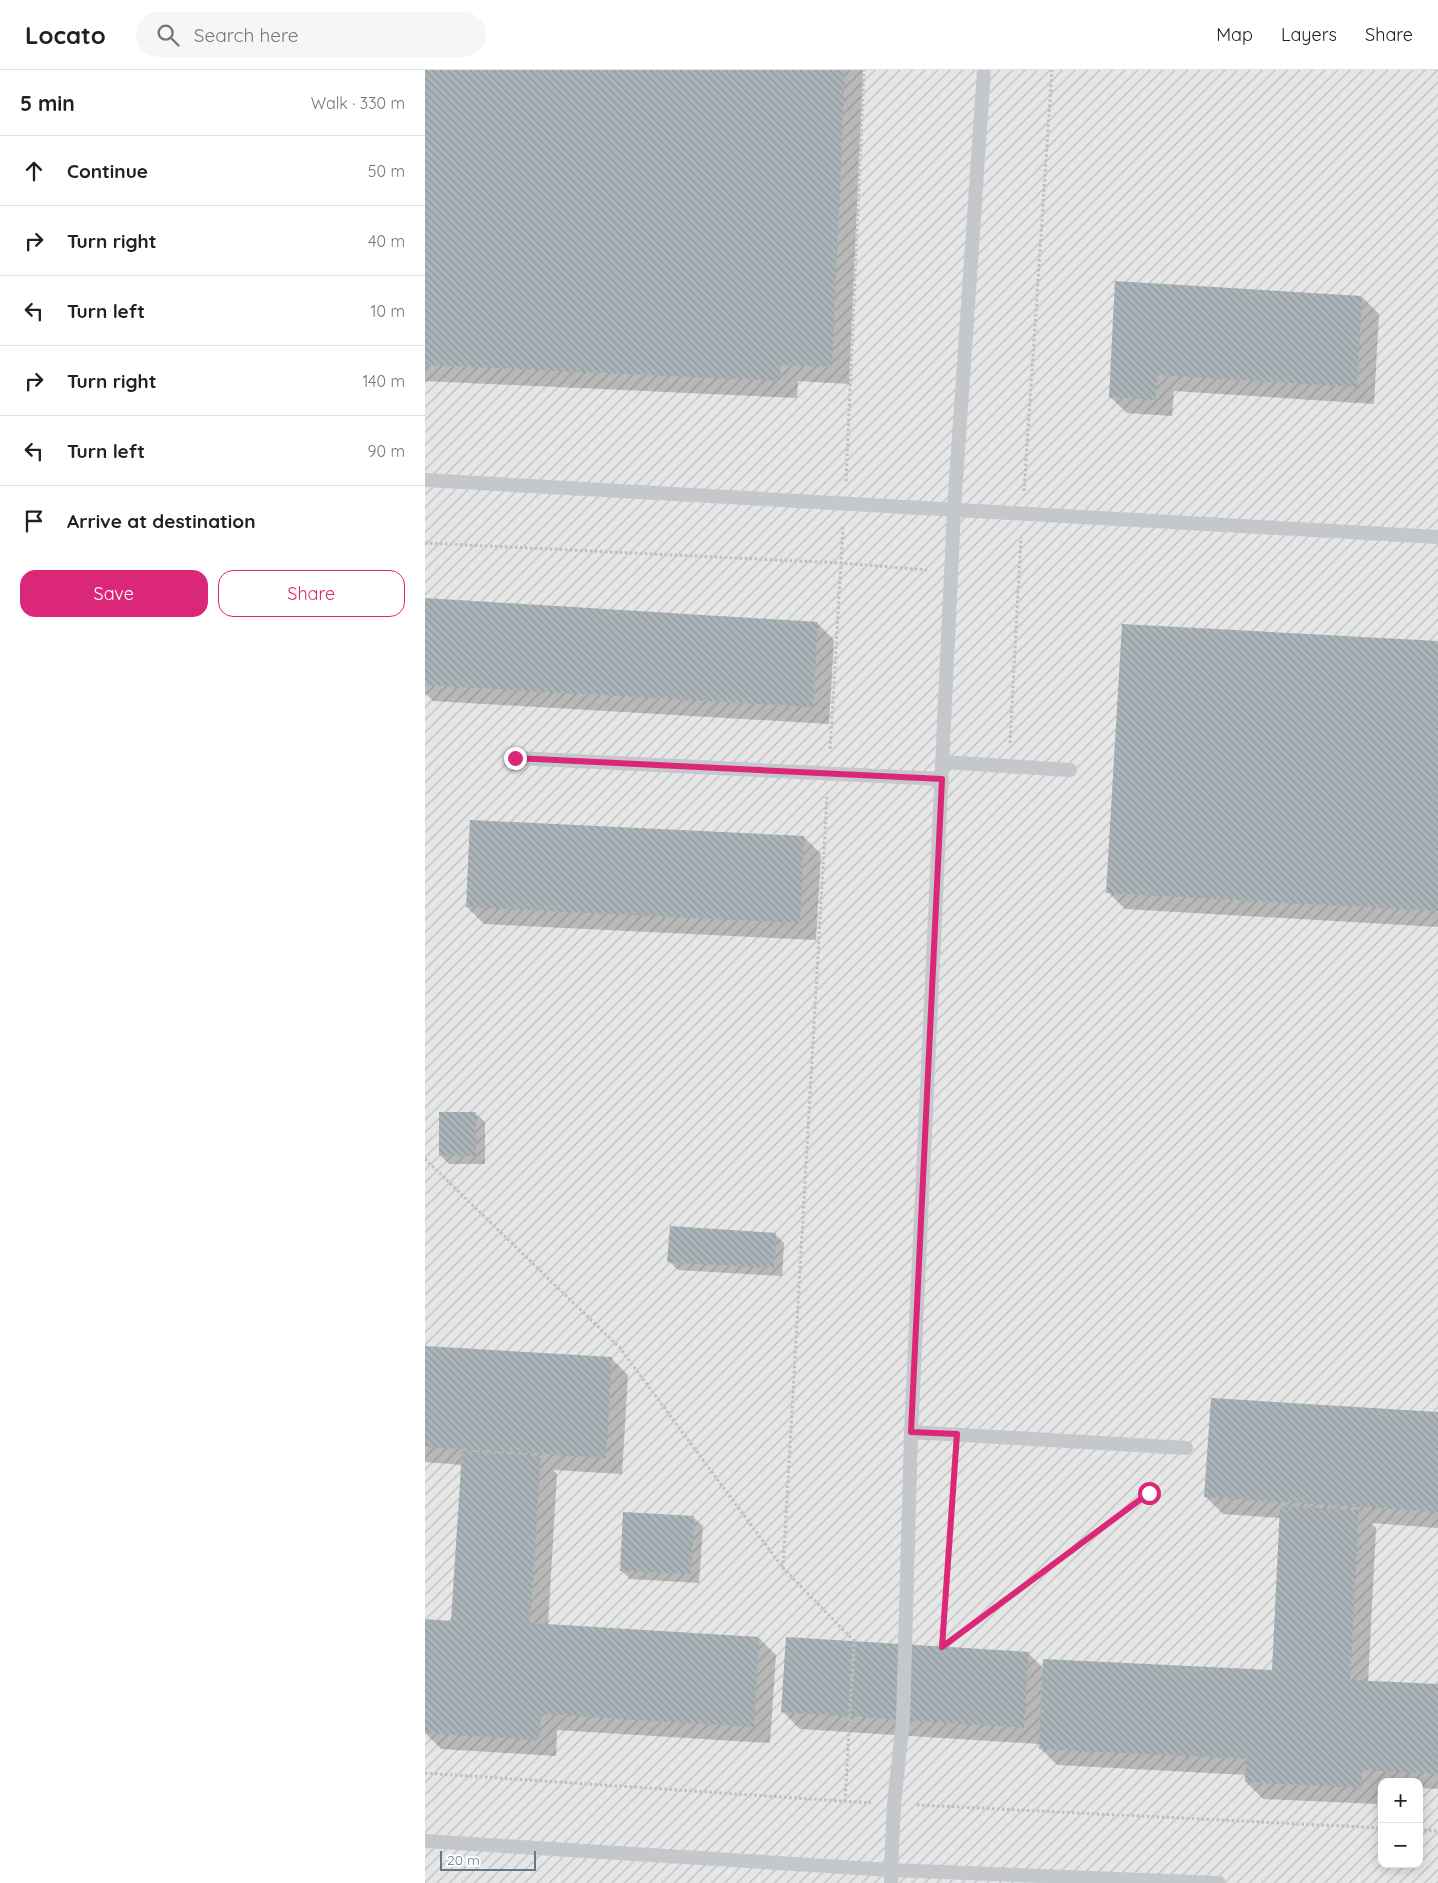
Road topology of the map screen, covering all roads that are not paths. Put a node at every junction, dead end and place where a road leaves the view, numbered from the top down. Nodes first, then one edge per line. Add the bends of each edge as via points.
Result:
1 (984, 70) edge
2 (425, 480) edge
3 (954, 510) junction
4 (1438, 537) edge
5 (515, 758) dead end
6 (943, 762) junction
7 (1069, 770) dead end
8 (942, 779) junction
9 (911, 1432) junction
10 (1186, 1448) dead end
11 (425, 1841) edge
12 (891, 1876) edge
13 (1219, 1883) edge

1 - 3 lane
2 - 3 lane
3 - 4 lane
3 - 6 lane
5 - 8 lane
6 - 7 lane
6 - 8 lane
8 - 9 lane
9 - 10 lane
9 - 12 lane via 903,1720 894,1804
11 - 12 lane
12 - 13 lane

